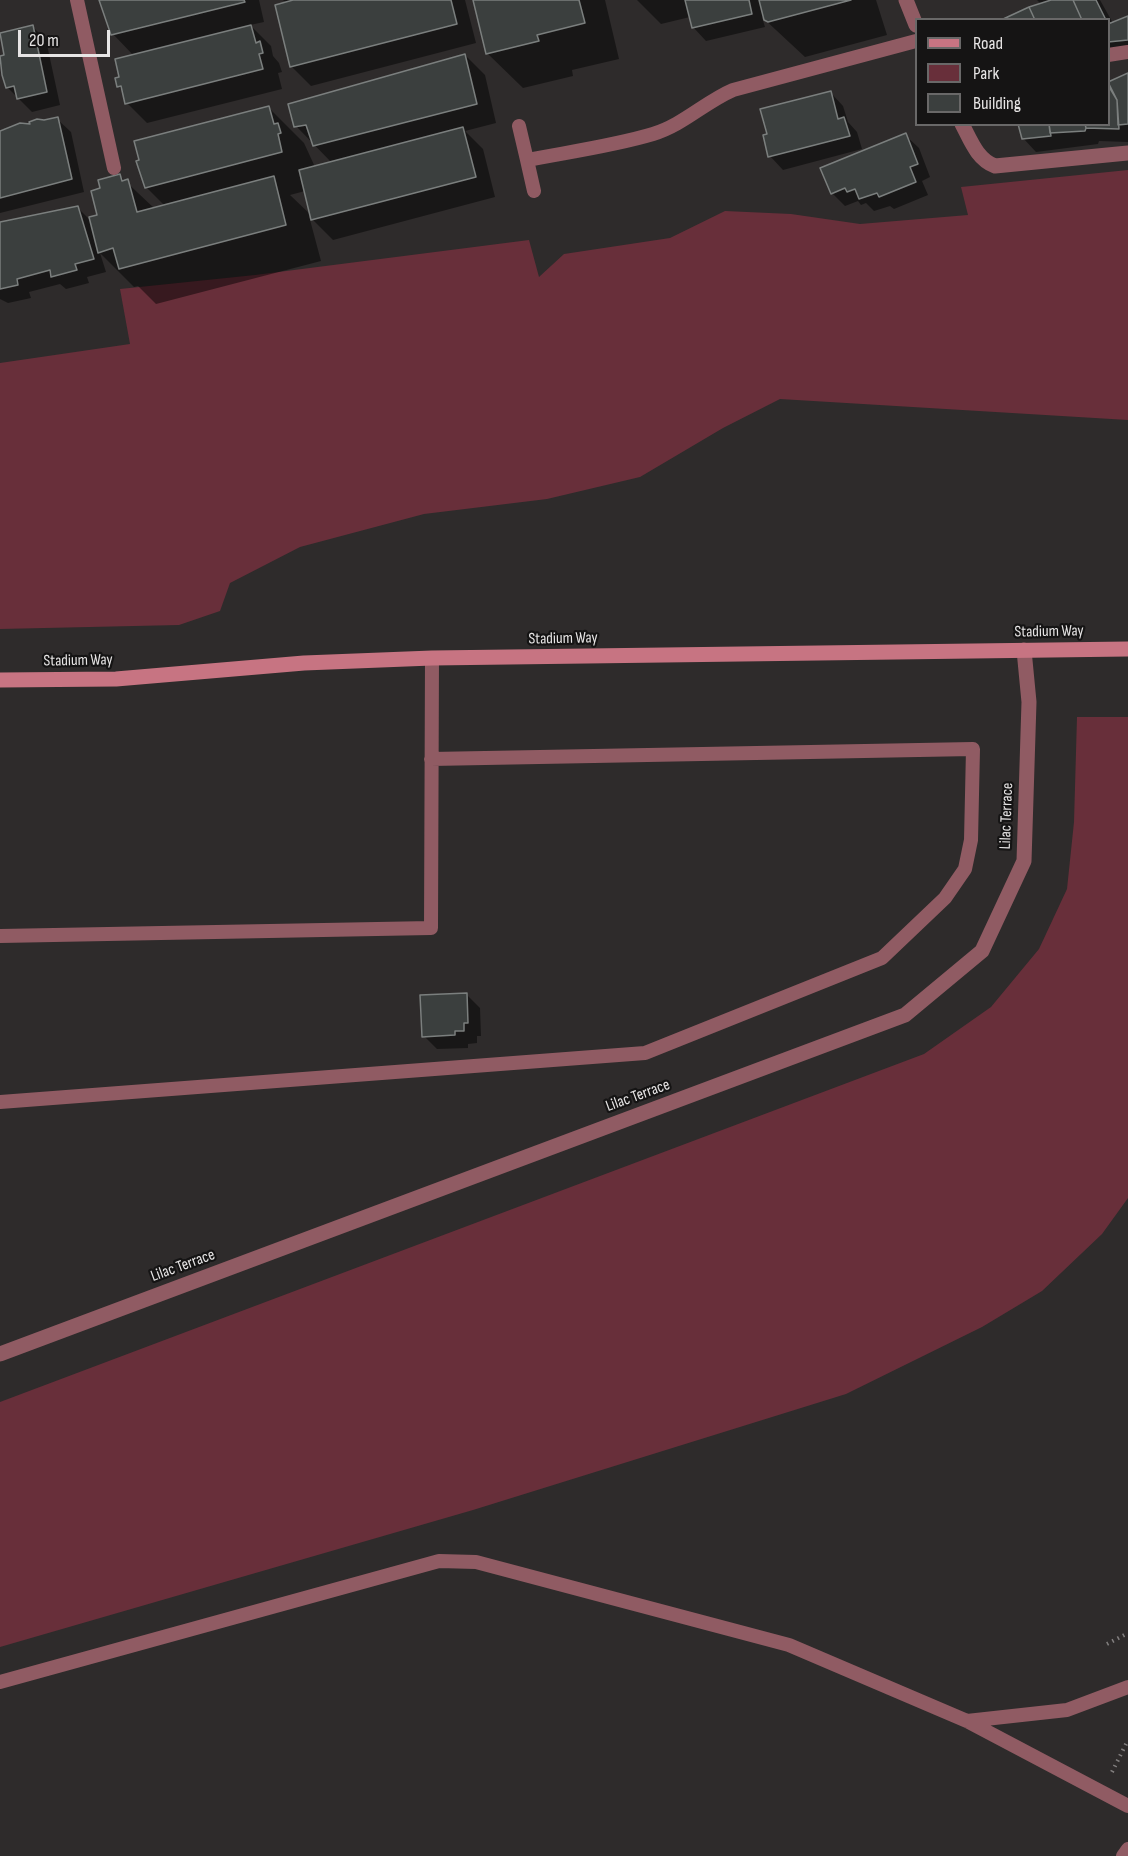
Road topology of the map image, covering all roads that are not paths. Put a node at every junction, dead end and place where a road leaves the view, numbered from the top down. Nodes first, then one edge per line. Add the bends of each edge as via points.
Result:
1 (77, 0) edge
2 (906, 0) edge
3 (915, 22) edge
4 (915, 41) edge
5 (1128, 52) edge
6 (1110, 55) edge
7 (519, 126) dead end
8 (963, 126) edge
9 (1128, 153) edge
10 (527, 160) junction
11 (114, 168) dead end
12 (534, 191) dead end
13 (1128, 649) edge
14 (1024, 650) junction
15 (432, 658) junction
16 (0, 680) edge
17 (431, 759) junction
18 (0, 936) edge
19 (0, 1102) edge
20 (0, 1353) edge
21 (0, 1682) edge
22 (1128, 1687) edge
23 (967, 1720) junction
24 (1128, 1806) edge
25 (1128, 1848) edge
26 (1124, 1856) edge

1 - 11 lane
2 - 3 street
4 - 10 lane via 733,90 653,134
5 - 6 lane
7 - 10 lane
8 - 9 street via 978,153 995,166
10 - 12 lane
13 - 14 street, Stadium Way
14 - 15 street, Stadium Way
14 - 20 street, Lilac Terrace via 1029,702 1024,861 982,951 905,1016
15 - 16 street, Stadium Way via 304,663 116,679
15 - 17 lane
17 - 18 lane via 430,928
17 - 19 lane via 973,749 971,840 965,869 945,898 882,958 645,1053
21 - 23 lane via 439,1562 476,1562 789,1645
22 - 23 lane via 1068,1710
23 - 24 lane
25 - 26 lane

